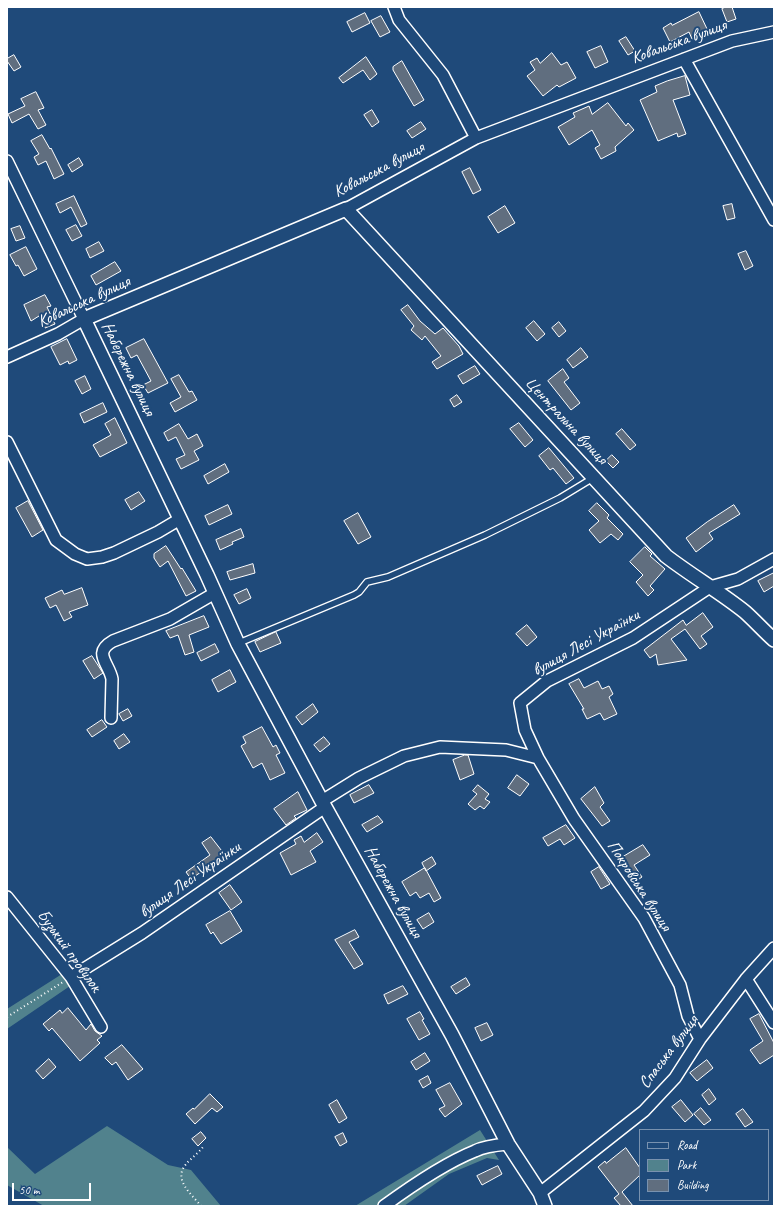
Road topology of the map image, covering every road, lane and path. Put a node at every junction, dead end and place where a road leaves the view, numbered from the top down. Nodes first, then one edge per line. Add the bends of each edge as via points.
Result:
1 (394, 7) edge
2 (774, 32) edge
3 (684, 59) junction
4 (476, 138) junction
5 (7, 161) edge
6 (346, 209) junction
7 (774, 220) edge
8 (84, 319) junction
9 (7, 357) edge
10 (7, 442) edge
11 (594, 477) junction
12 (180, 519) junction
13 (774, 559) edge
14 (710, 587) junction
15 (215, 593) junction
16 (774, 640) edge
17 (238, 644) junction
18 (111, 718) dead end
19 (538, 758) junction
20 (324, 804) junction
21 (7, 897) edge
22 (774, 948) edge
23 (71, 977) junction
24 (746, 979) junction
25 (7, 1017) edge
26 (774, 1023) edge
27 (101, 1027) dead end
28 (700, 1039) junction
29 (508, 1144) junction
30 (203, 1148) dead end
31 (540, 1193) junction
32 (201, 1206) edge
33 (384, 1206) edge
34 (545, 1206) edge

1 - 4 street via 399,20 443,75
2 - 3 street, Ковальська вулиця via 732,41
3 - 4 street, Ковальська вулиця
3 - 7 street
4 - 6 street, Ковальська вулиця
5 - 8 street, Набережна вулиця
6 - 8 street, Ковальська вулиця
6 - 11 street, Центральна вулиця
8 - 9 street, Ковальська вулиця
8 - 12 street, Набережна вулиця
10 - 12 street via 56,540 87,559 114,553
11 - 14 street, Центральна вулиця via 666,556
11 - 17 lane via 560,498 485,535 388,577 367,582 354,595
12 - 15 street, Набережна вулиця
13 - 14 street, вулиця Лесі Українки via 738,579
14 - 16 street, Центральна вулиця via 744,612
14 - 19 street, вулиця Лесі Українки via 633,638 547,681 520,703 525,730
15 - 17 street, Набережна вулиця
15 - 18 street via 170,619 106,645 104,660 112,679
17 - 20 street, Набережна вулиця
19 - 20 street, вулиця Лесі Українки via 506,750 440,747 404,756 358,778
19 - 28 street, Покровська вулиця via 574,819 644,918 680,986 688,1016
20 - 23 street, вулиця Лесі Українки via 142,933
20 - 29 street, Набережна вулиця via 452,1036
21 - 23 street, Бузький провулок
22 - 24 street, Спаська вулиця
23 - 25 path
23 - 27 street, Бузький провулок
24 - 26 street
24 - 28 street, Спаська вулиця
28 - 31 street, Спаська вулиця via 675,1078 644,1111
29 - 31 street, Набережна вулиця
29 - 33 street via 475,1151 432,1174
30 - 32 path via 182,1171 182,1180 187,1190
31 - 34 street, Набережна вулиця

